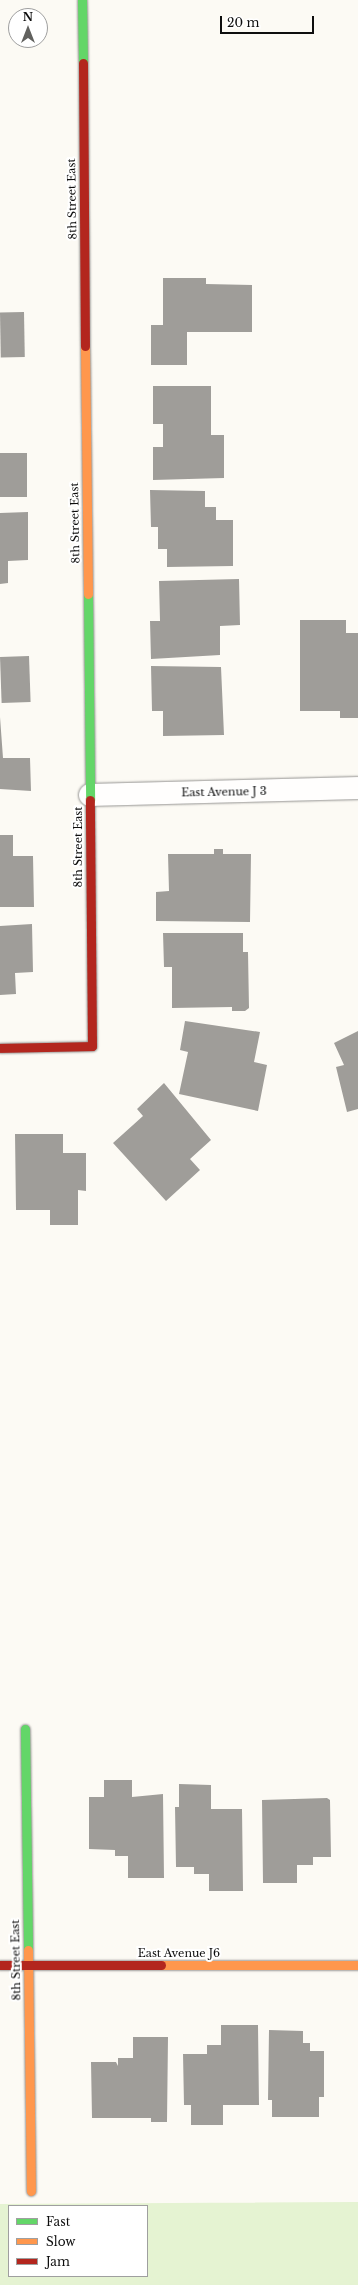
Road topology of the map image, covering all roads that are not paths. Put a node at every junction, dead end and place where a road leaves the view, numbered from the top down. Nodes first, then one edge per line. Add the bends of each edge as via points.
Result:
1 (82, 0) edge
2 (358, 788) edge
3 (90, 795) junction
4 (0, 1048) edge
5 (25, 1729) dead end
6 (0, 1965) edge
7 (28, 1965) junction
8 (358, 1965) edge
9 (32, 2192) dead end

1 - 3 street, 8th Street East
2 - 3 street, East Avenue J 3
3 - 4 street, 8th Street East via 92,1046
5 - 7 street, 8th Street East
6 - 7 street, East Avenue J6
7 - 8 street, East Avenue J6
7 - 9 street, 8th Street East

